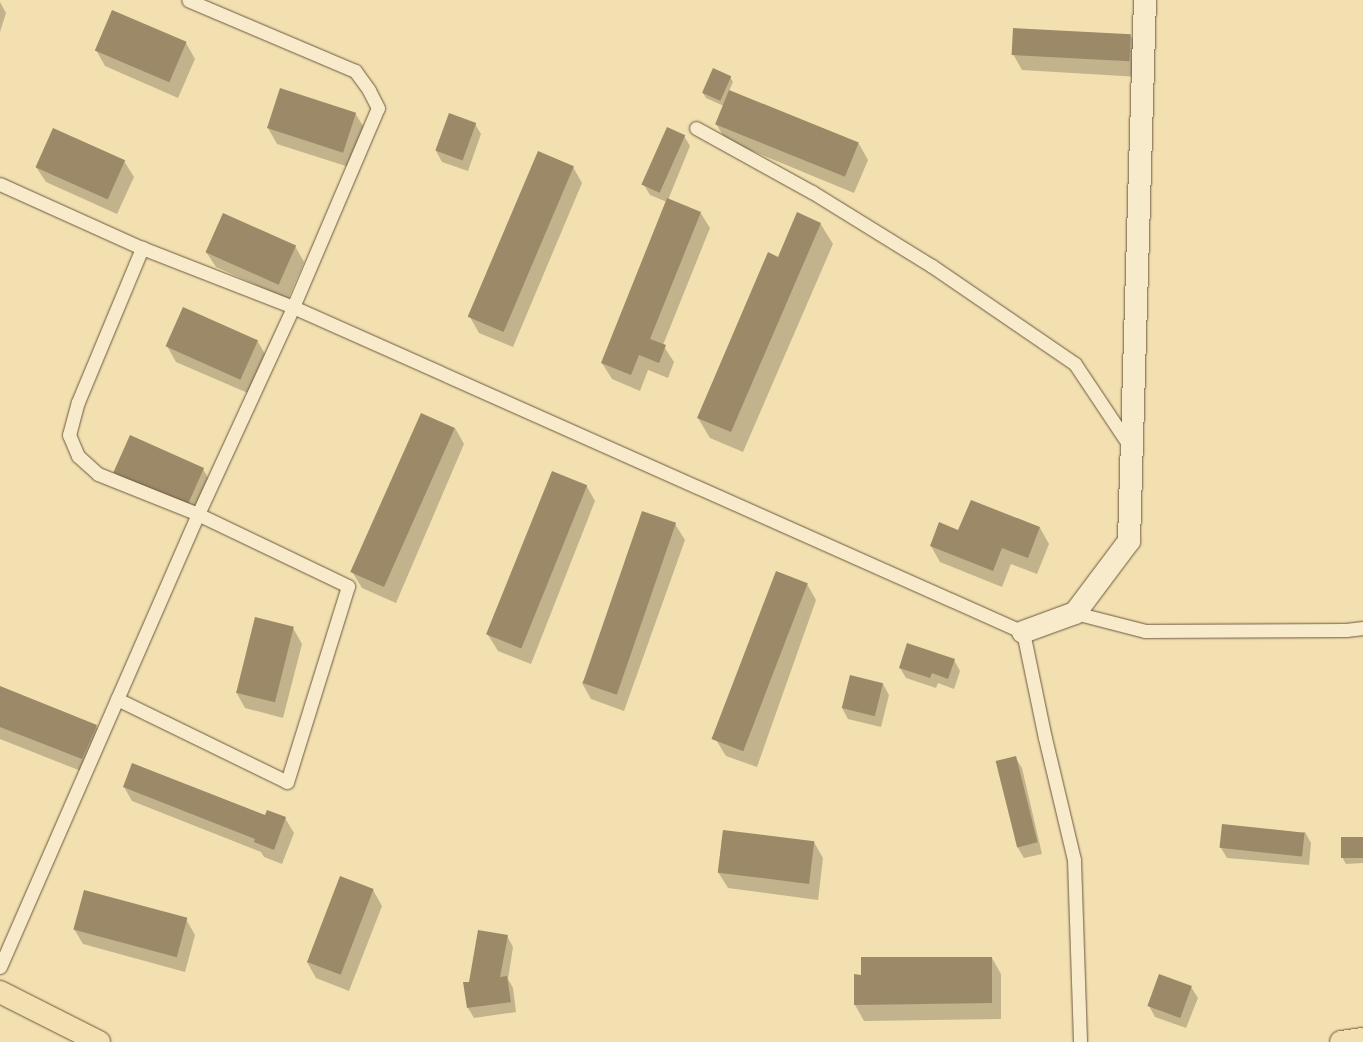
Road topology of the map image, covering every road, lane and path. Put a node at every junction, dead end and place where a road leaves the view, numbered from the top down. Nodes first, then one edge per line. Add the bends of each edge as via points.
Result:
1 (188, 0) edge
2 (1145, 0) edge
3 (696, 128) dead end
4 (0, 184) edge
5 (142, 248) junction
6 (294, 307) junction
7 (1132, 450) junction
8 (198, 514) junction
9 (1075, 613) junction
10 (1363, 628) edge
11 (1023, 632) junction
12 (117, 700) junction
13 (0, 967) edge
14 (0, 992) edge
15 (1363, 1039) edge
16 (100, 1042) edge
17 (1080, 1042) edge
18 (1341, 1042) edge

1 - 6 lane via 355,71 378,108
2 - 7 street
3 - 7 lane via 812,192 932,266 1075,364
4 - 5 lane
5 - 6 lane
5 - 8 lane via 78,402 69,434 78,456 98,474
6 - 8 lane
6 - 11 lane
7 - 9 street via 1129,541
8 - 12 lane
8 - 12 lane via 348,586 287,782
9 - 10 lane via 1145,631
9 - 11 street
11 - 17 lane via 1074,860
12 - 13 lane
14 - 16 main road
15 - 18 main road

